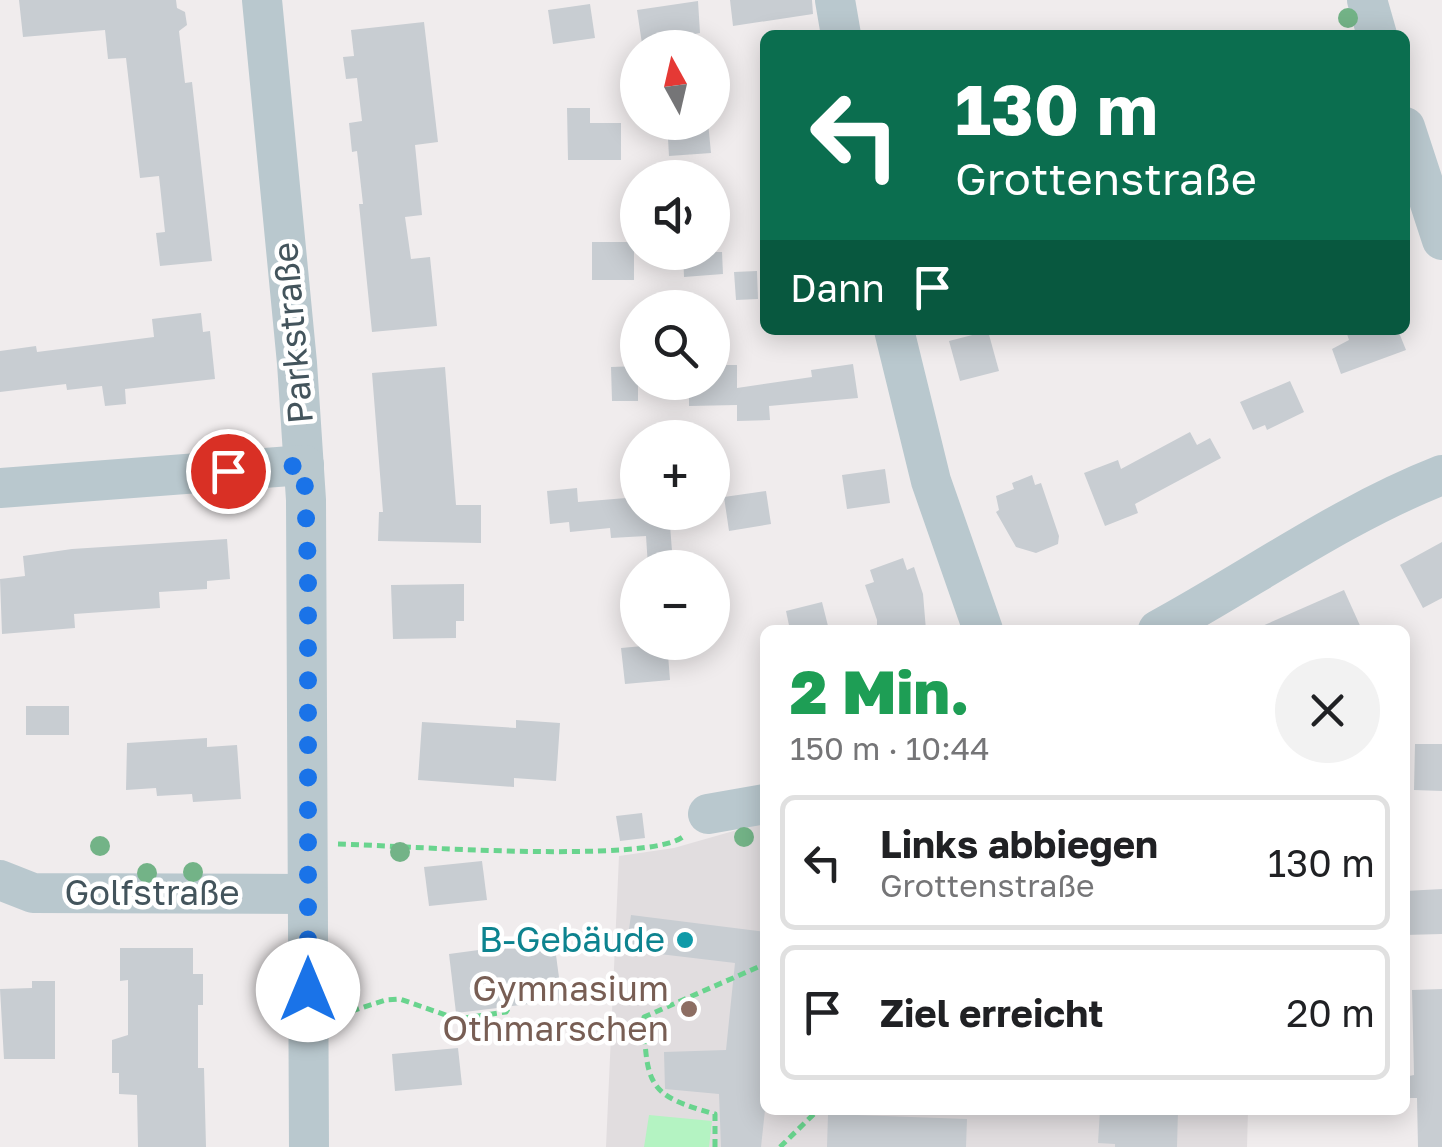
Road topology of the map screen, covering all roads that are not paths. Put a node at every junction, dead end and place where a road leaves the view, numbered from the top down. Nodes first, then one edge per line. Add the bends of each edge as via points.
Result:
1 (262, 0) edge
2 (835, 0) edge
3 (1367, 0) edge
4 (840, 30) edge
5 (1376, 30) edge
6 (1410, 142) edge
7 (1442, 240) edge
8 (895, 335) edge
9 (304, 465) junction
10 (1442, 474) edge
11 (0, 488) edge
12 (981, 625) edge
13 (1167, 625) edge
14 (760, 805) edge
15 (708, 814) road end
16 (0, 880) edge
17 (307, 894) junction
18 (309, 1147) edge

1 - 9 street, Parkstraße
2 - 4 street
3 - 5 street
6 - 7 street
8 - 12 street via 931,481
9 - 11 street
9 - 17 street, Parkstraße
10 - 13 street via 1389,495
14 - 15 street
16 - 17 street, Golfstraße via 34,893
17 - 18 street, Parkstraße

